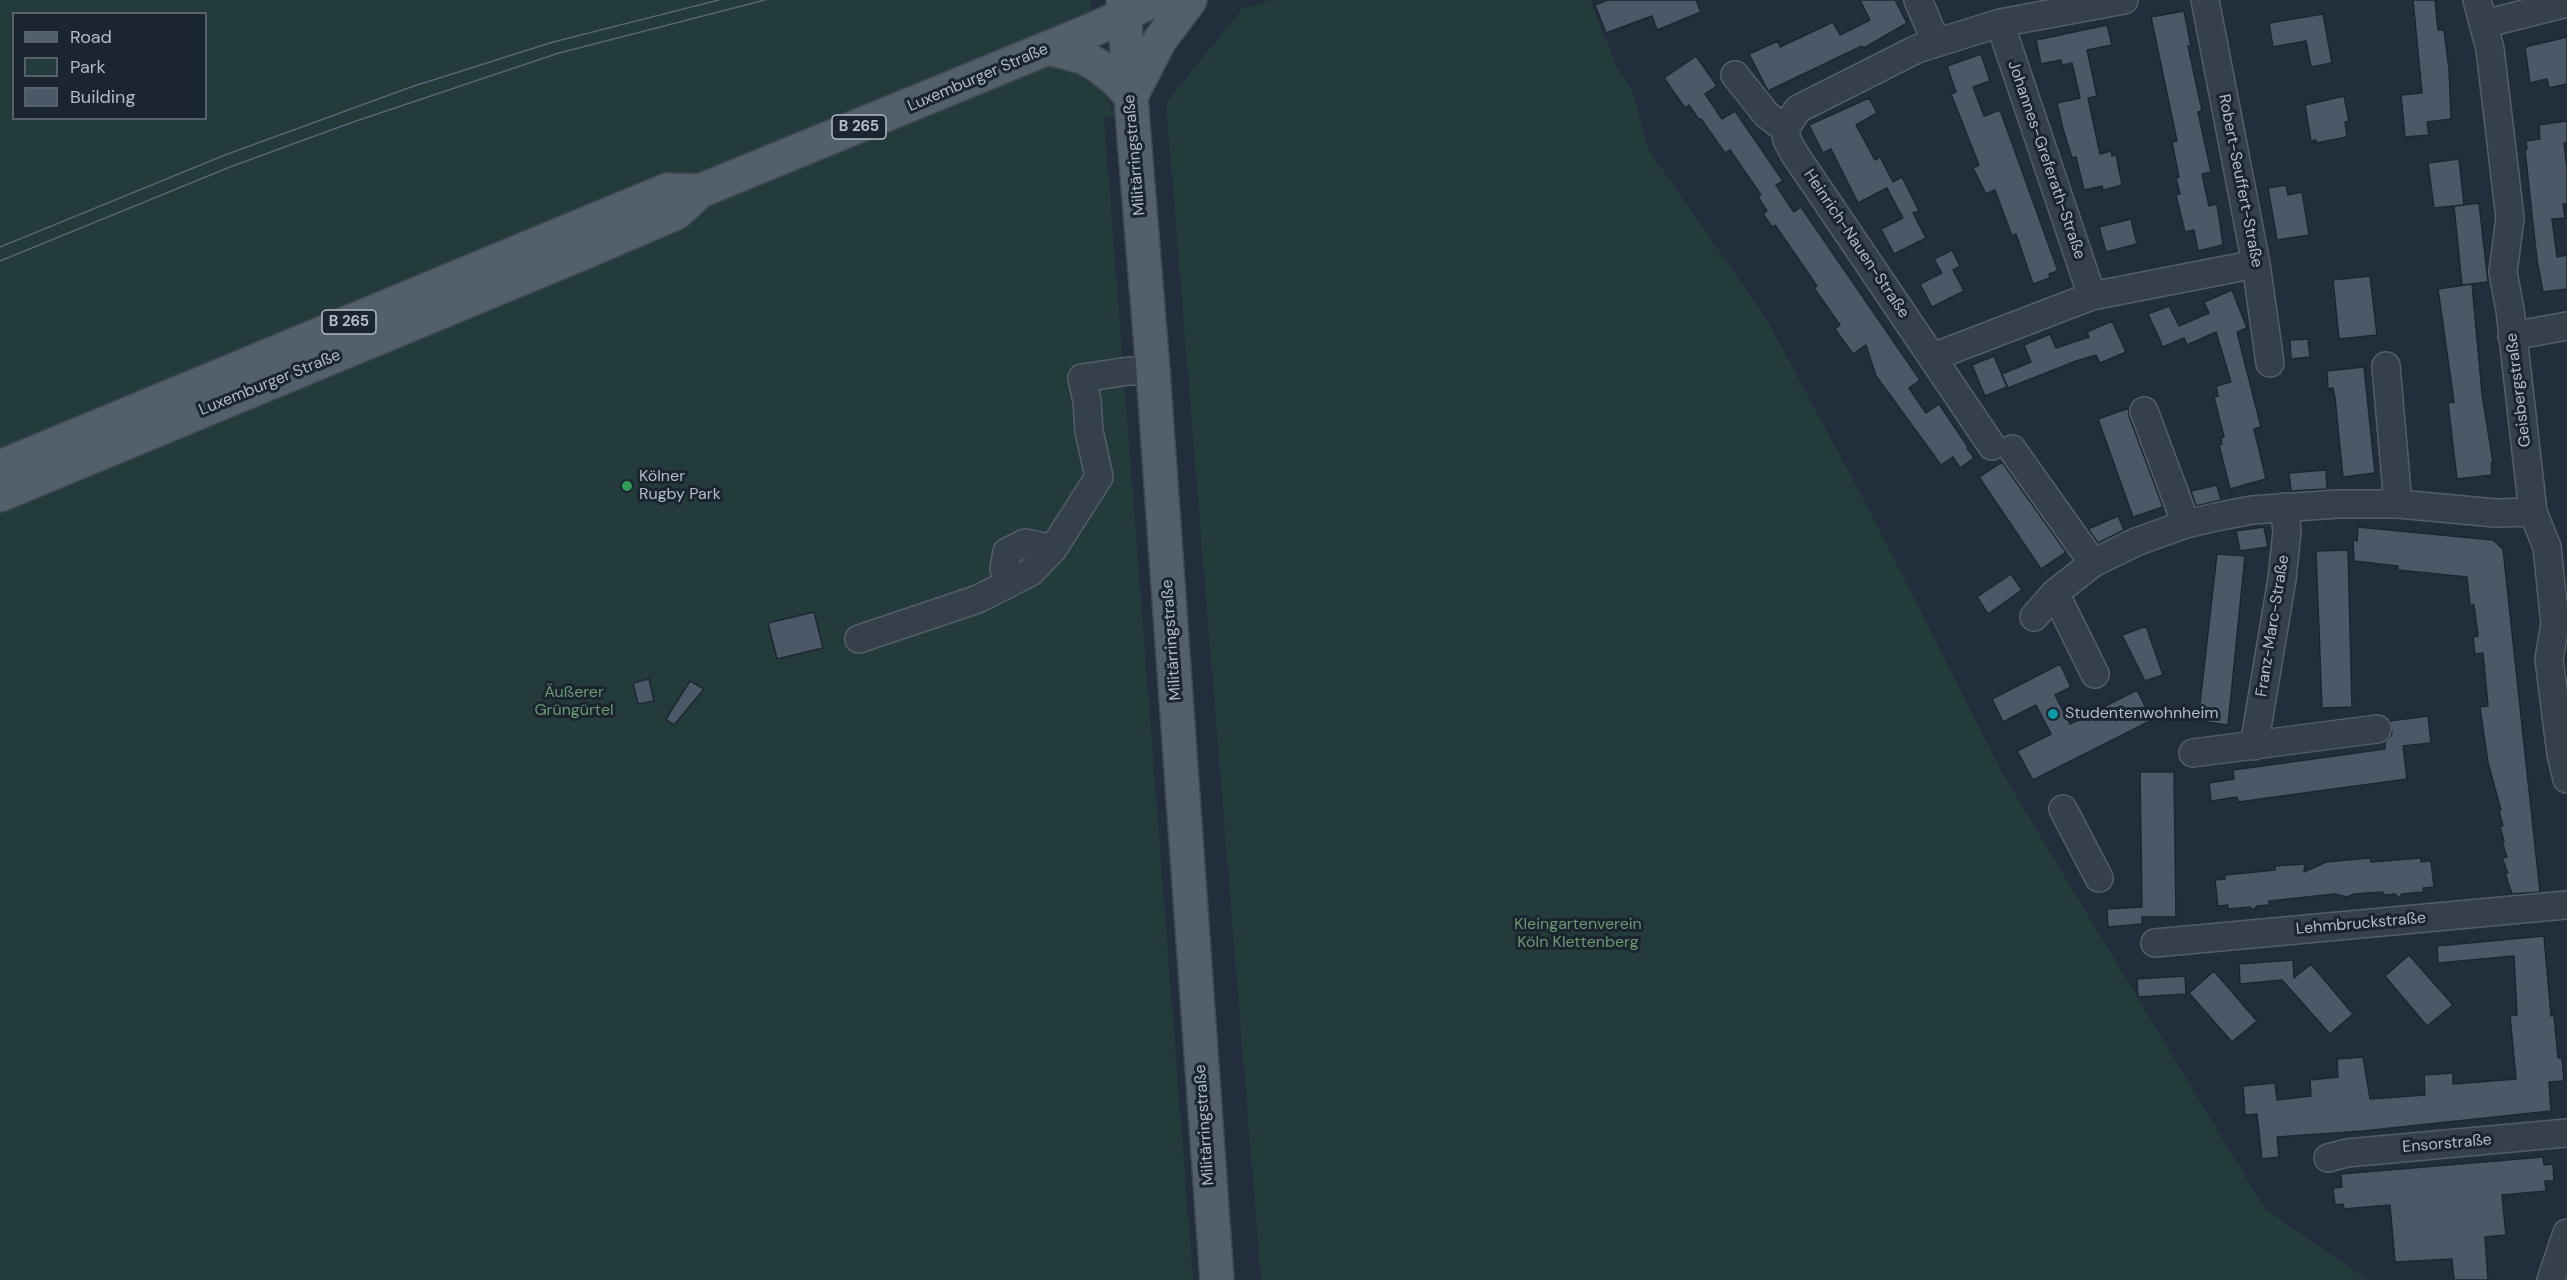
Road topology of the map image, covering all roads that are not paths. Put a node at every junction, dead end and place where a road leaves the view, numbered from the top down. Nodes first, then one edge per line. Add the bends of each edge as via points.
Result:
1 (1154, 0) edge
2 (1190, 0) edge
3 (1918, 0) edge
4 (2124, 0) edge
5 (2205, 0) edge
6 (2567, 3) edge
7 (2069, 6) edge
8 (1124, 8) edge
9 (2481, 12) edge
10 (2000, 23) junction
11 (1936, 42) junction
12 (1049, 48) junction
13 (1735, 75) dead end
14 (1131, 96) junction
15 (1785, 129) junction
16 (700, 191) junction
17 (2256, 264) junction
18 (2092, 296) junction
19 (2567, 326) edge
20 (2512, 336) junction
21 (1933, 357) junction
22 (2270, 363) dead end
23 (2386, 366) dead end
24 (1153, 371) junction
25 (2144, 411) dead end
26 (0, 467) edge
27 (0, 495) edge
28 (2398, 504) junction
29 (2284, 507) junction
30 (2533, 512) junction
31 (2186, 524) junction
32 (2093, 563) junction
33 (2055, 593) junction
34 (2034, 617) dead end
35 (859, 639) dead end
36 (2095, 674) dead end
37 (2376, 729) dead end
38 (2254, 746) junction
39 (2193, 753) dead end
40 (2565, 762) edge
41 (2063, 809) dead end
42 (2099, 878) dead end
43 (2567, 905) edge
44 (2155, 943) dead end
45 (2567, 1133) edge
46 (2328, 1158) dead end
47 (2567, 1233) edge
48 (1217, 1280) edge
49 (2551, 1280) edge

1 - 8 main road, Luxemburger Straße / B 265
2 - 14 main road via 1160,40
3 - 11 street
4 - 7 street
5 - 17 street, Robert-Seuffert-Straße
6 - 9 street
7 - 10 street
8 - 12 main road, Luxemburger Straße / B 265
8 - 14 main road, Militärringstraße
9 - 20 street, Geisbergstraße via 2490,49 2510,218 2503,272
10 - 11 street
10 - 18 street, Johannes-Greferath-Straße
11 - 15 street via 1798,109
12 - 14 main road via 1097,65
12 - 16 main road, Luxemburger Straße / B 265
13 - 15 street via 1766,114
14 - 24 main road, Militärringstraße
15 - 21 street, Heinrich-Nauen-Straße via 1794,153
16 - 26 main road, Luxemburger Straße / B 265 via 667,190
16 - 27 main road, Luxemburger Straße / B 265 via 676,213 624,236
17 - 18 street
17 - 22 street, Robert-Seuffert-Straße
18 - 21 street
19 - 20 street
20 - 30 street, Geisbergstraße
21 - 32 street, Heinrich-Nauen-Straße via 1950,386
23 - 28 street
24 - 35 street via 1082,378 1099,477 1053,549 1030,572 978,599
24 - 48 main road, Militärringstraße
25 - 31 street
28 - 29 street
28 - 30 street via 2496,513
29 - 31 street
29 - 38 street, Franz-Marc-Straße via 2287,531 2282,579
30 - 40 street, Geisbergstraße via 2547,547 2555,624 2549,659
31 - 32 street
32 - 33 street
33 - 34 street
33 - 36 street
37 - 38 street
38 - 39 street
41 - 42 street
43 - 44 street, Lehmbruckstraße
45 - 46 street, Ensorstraße
47 - 49 street

